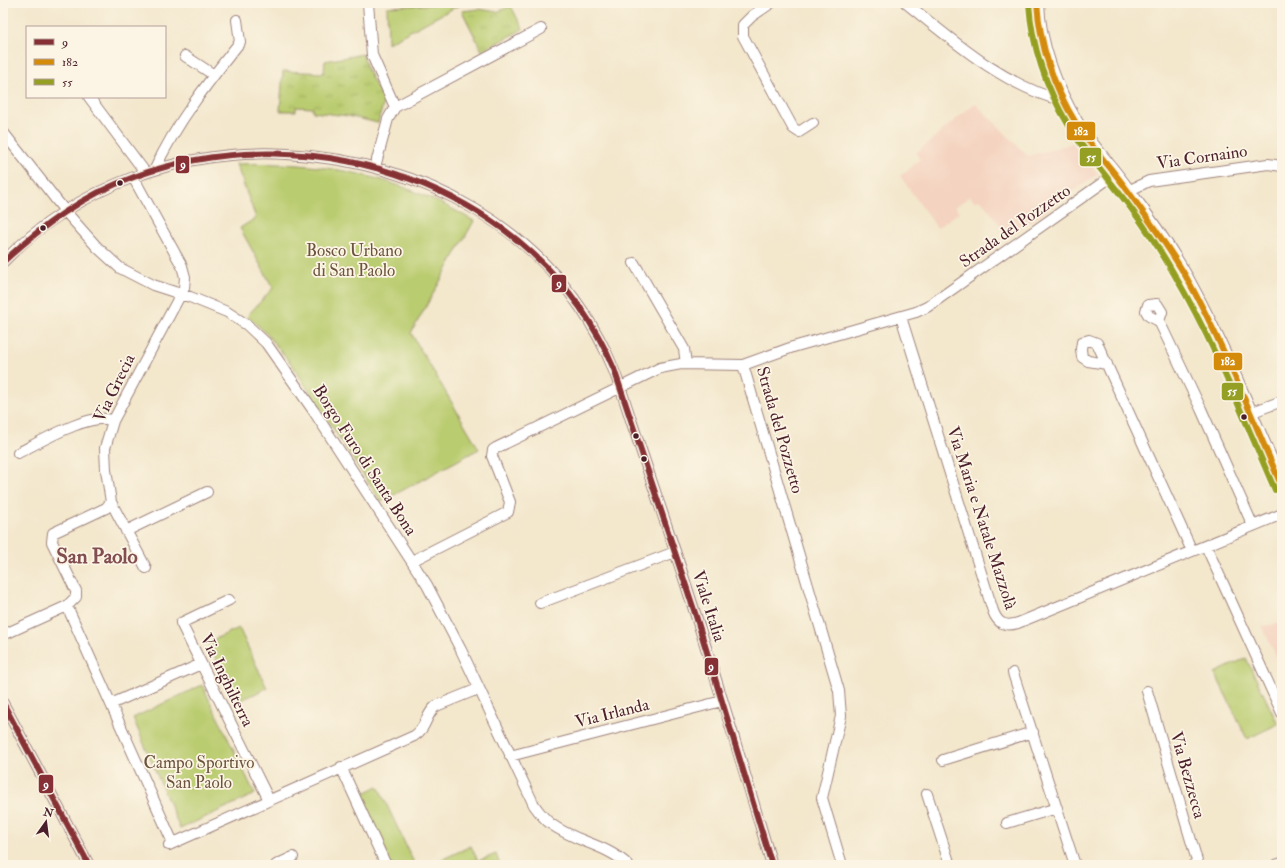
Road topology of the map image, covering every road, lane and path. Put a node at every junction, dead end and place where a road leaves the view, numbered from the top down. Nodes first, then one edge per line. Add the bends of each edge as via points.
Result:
1 (368, 3) edge
2 (771, 3) edge
3 (906, 3) edge
4 (1037, 3) edge
5 (238, 20) dead end
6 (541, 29) dead end
7 (185, 56) dead end
8 (214, 75) junction
9 (90, 98) edge
10 (1064, 101) junction
11 (395, 107) junction
12 (813, 123) dead end
13 (3, 132) edge
14 (1282, 166) edge
15 (375, 167) junction
16 (150, 170) junction
17 (1115, 174) junction
18 (133, 177) junction
19 (1128, 191) junction
20 (65, 211) junction
21 (4, 260) edge
22 (634, 263) dead end
23 (181, 295) junction
24 (901, 317) junction
25 (1159, 321) dead end
26 (686, 364) junction
27 (1107, 364) dead end
28 (743, 365) junction
29 (620, 387) junction
30 (1282, 401) edge
31 (1250, 413) junction
32 (112, 421) junction
33 (18, 453) dead end
34 (1281, 484) edge
35 (207, 492) dead end
36 (111, 502) junction
37 (1282, 514) edge
38 (1253, 526) junction
39 (126, 531) junction
40 (1206, 546) junction
41 (1192, 551) junction
42 (675, 552) junction
43 (412, 561) junction
44 (146, 568) dead end
45 (229, 600) dead end
46 (540, 603) dead end
47 (67, 606) junction
48 (3, 634) edge
49 (201, 664) junction
50 (1014, 673) dead end
51 (478, 688) junction
52 (1147, 691) dead end
53 (722, 701) junction
54 (3, 703) edge
55 (111, 704) junction
56 (1282, 713) edge
57 (1033, 732) junction
58 (510, 756) junction
59 (944, 760) dead end
60 (341, 767) junction
61 (927, 794) dead end
62 (269, 800) junction
63 (1057, 808) junction
64 (1007, 823) dead end
65 (293, 858) dead end
66 (1282, 863) edge
67 (89, 865) edge
68 (276, 865) edge
69 (386, 865) edge
70 (628, 865) edge
71 (772, 865) edge
72 (842, 865) edge
73 (950, 865) edge
74 (1075, 865) edge
75 (1193, 865) edge
76 (1276, 865) edge

1 - 11 street via 372,55
2 - 12 street via 743,25 743,36 793,128 799,132
3 - 10 street via 965,50 1023,86
4 - 10 street via 1048,62
5 - 8 street via 240,42
6 - 11 street
7 - 8 street
8 - 16 street
9 - 16 street
10 - 17 street via 1077,124
11 - 15 street via 388,119
13 - 20 street, Borgo Furo di Santa Bona
14 - 19 street, Via Cornaino via 1268,164 1149,181
15 - 16 street, Viale Italia via 305,155 260,153 206,157
15 - 29 street, Viale Italia via 410,178 448,195 487,216 524,243 562,282 580,306 605,350
16 - 18 street, Viale Italia
17 - 19 street
17 - 24 street, Strada del Pozzetto via 947,294 927,307
18 - 20 street, Viale Italia via 98,192
18 - 23 street, Via Grecia via 184,271 186,282
19 - 31 street via 1185,277 1208,319
20 - 21 street, Viale Italia
20 - 23 street, Borgo Furo di Santa Bona via 120,268 153,285
22 - 26 street via 684,349
23 - 32 street, Via Grecia
23 - 43 street, Borgo Furo di Santa Bona via 200,300 232,315 247,324 266,343
24 - 28 street, Strada del Pozzetto via 793,347
24 - 41 street, Via Maria e Natale Mazzolà via 992,611 1001,624 1018,623
25 - 38 street via 1202,409
26 - 28 street
26 - 29 street via 660,368
27 - 41 street
28 - 72 street, Strada del Pozzetto via 840,691 841,716 822,798
29 - 42 street, Viale Italia
29 - 43 street via 493,450 492,456 510,502 508,512
30 - 31 street
31 - 34 street
32 - 33 street via 100,418 85,421
32 - 36 street, Via Grecia via 105,448
35 - 39 street
36 - 39 street, Via Grecia
36 - 47 street via 106,508 53,533 52,542 76,591 76,597
37 - 38 street, Via Maria e Natale Mazzolà
38 - 40 street, Via Maria e Natale Mazzolà
39 - 44 street, Via Grecia
40 - 41 street, Via Maria e Natale Mazzolà
40 - 56 street
42 - 46 street
42 - 53 street, Viale Italia
43 - 51 street, Borgo Furo di Santa Bona
45 - 49 street, Via Inghilterra via 181,623
47 - 48 street
47 - 55 street
49 - 55 street
49 - 62 street, Via Inghilterra
50 - 57 street
51 - 58 street, Borgo Furo di Santa Bona
51 - 60 street via 436,706 431,710 424,727 414,736
52 - 75 street, Via Bezzecca via 1198,864
53 - 58 street, Via Irlanda
53 - 71 street, Viale Italia
54 - 67 street
55 - 62 street via 171,844
57 - 59 street
57 - 63 street
58 - 70 street, Borgo Furo di Santa Bona via 534,805 550,823 612,852
60 - 62 street
60 - 69 street
61 - 73 street
63 - 64 street
63 - 74 street
65 - 68 street
66 - 76 street

